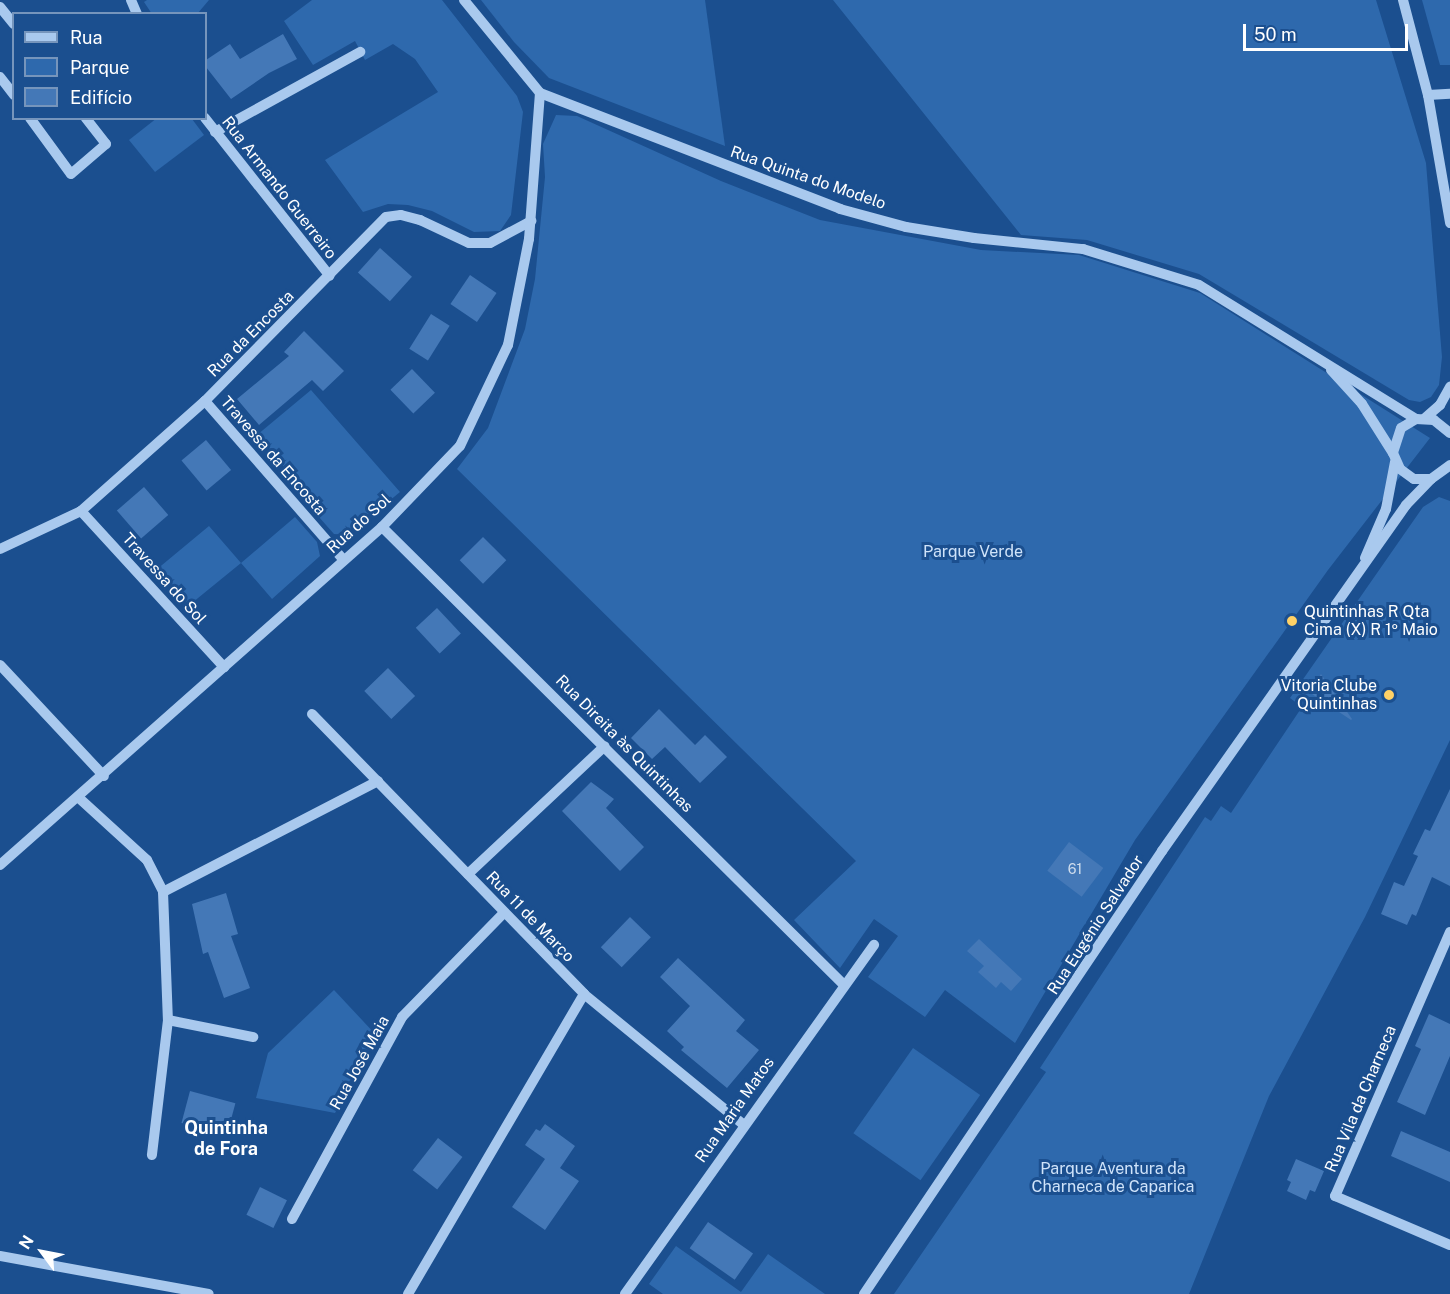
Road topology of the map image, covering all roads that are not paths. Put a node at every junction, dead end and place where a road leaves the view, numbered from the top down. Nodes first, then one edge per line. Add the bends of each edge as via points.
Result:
1 (464, 0) edge
2 (1402, 0) edge
3 (0, 7) edge
4 (12, 22) edge
5 (360, 52) dead end
6 (0, 77) edge
7 (12, 92) edge
8 (540, 93) junction
9 (1450, 94) edge
10 (1428, 95) junction
11 (31, 120) edge
12 (88, 120) edge
13 (207, 120) edge
14 (215, 132) junction
15 (531, 222) junction
16 (1450, 223) edge
17 (330, 276) junction
18 (1315, 356) junction
19 (1450, 387) edge
20 (205, 401) junction
21 (1421, 419) junction
22 (1450, 433) edge
23 (1394, 457) junction
24 (1450, 465) edge
25 (1440, 479) edge
26 (81, 511) junction
27 (382, 527) junction
28 (0, 549) edge
29 (342, 558) junction
30 (1356, 575) junction
31 (0, 665) edge
32 (224, 667) junction
33 (312, 714) dead end
34 (605, 746) junction
35 (104, 776) junction
36 (378, 781) junction
37 (79, 798) junction
38 (0, 865) edge
39 (468, 874) junction
40 (163, 892) junction
41 (503, 914) junction
42 (1450, 932) edge
43 (874, 945) dead end
44 (843, 984) junction
45 (584, 994) junction
46 (168, 1020) junction
47 (253, 1037) dead end
48 (743, 1124) junction
49 (152, 1155) dead end
50 (292, 1219) dead end
51 (1450, 1245) edge
52 (0, 1256) edge
53 (209, 1294) edge
54 (408, 1294) edge
55 (625, 1294) edge
56 (864, 1294) edge

1 - 8 street, Rua Quinta do Modelo
2 - 10 street
3 - 4 street
5 - 14 street
6 - 7 street
8 - 15 street, Rua do Sol
8 - 18 street, Rua Quinta do Modelo via 840,209 906,227 1083,249 1142,264 1199,285
9 - 10 street
10 - 16 street
11 - 12 street via 71,174 106,144
13 - 14 street, Rua Armando Guerreiro
14 - 17 street, Rua Armando Guerreiro
15 - 17 street, Rua da Encosta via 490,243 470,243 420,220 400,214 386,217
15 - 27 street, Rua do Sol via 508,345 465,436 460,446
17 - 20 street, Rua da Encosta
18 - 21 street, Rua Quinta do Modelo
18 - 23 street, Rua Quinta do Modelo via 1362,404
19 - 21 street, Rua Eugénio Salvador via 1440,405
20 - 26 street, Rua da Encosta
20 - 29 street, Travessa da Encosta
21 - 22 street, Rua Quinta do Modelo via 1442,424
21 - 23 street, Rua Eugénio Salvador via 1401,428
23 - 25 street via 1406,475
23 - 30 street, Rua Eugénio Salvador via 1378,530
24 - 25 street, Rua Eugénio Salvador
25 - 30 street, Rua Eugénio Salvador via 1412,496
26 - 28 street, Rua da Encosta
26 - 32 street, Travessa do Sol
27 - 29 street, Rua do Sol
27 - 34 street, Rua Direita às Quintinhas
29 - 32 street, Rua do Sol
30 - 56 street, Rua Eugénio Salvador via 1162,851
31 - 35 street
32 - 35 street, Rua do Sol
33 - 36 street, Rua 11 de Março
34 - 39 street
34 - 44 street, Rua Direita às Quintinhas
35 - 37 street, Rua do Sol
36 - 39 street, Rua 11 de Março
36 - 40 street
37 - 38 street, Rua do Sol
37 - 40 street via 147,860
39 - 41 street, Rua 11 de Março
40 - 46 street
41 - 45 street, Rua 11 de Março
41 - 50 street, Rua José Maia via 402,1017
42 - 51 street, Rua Vila da Charneca via 1335,1196
43 - 44 street, Rua Maria Matos
44 - 48 street, Rua Maria Matos
45 - 48 street, Rua 11 de Março
45 - 54 street
46 - 47 street
46 - 49 street
48 - 55 street, Rua Maria Matos
52 - 53 street

